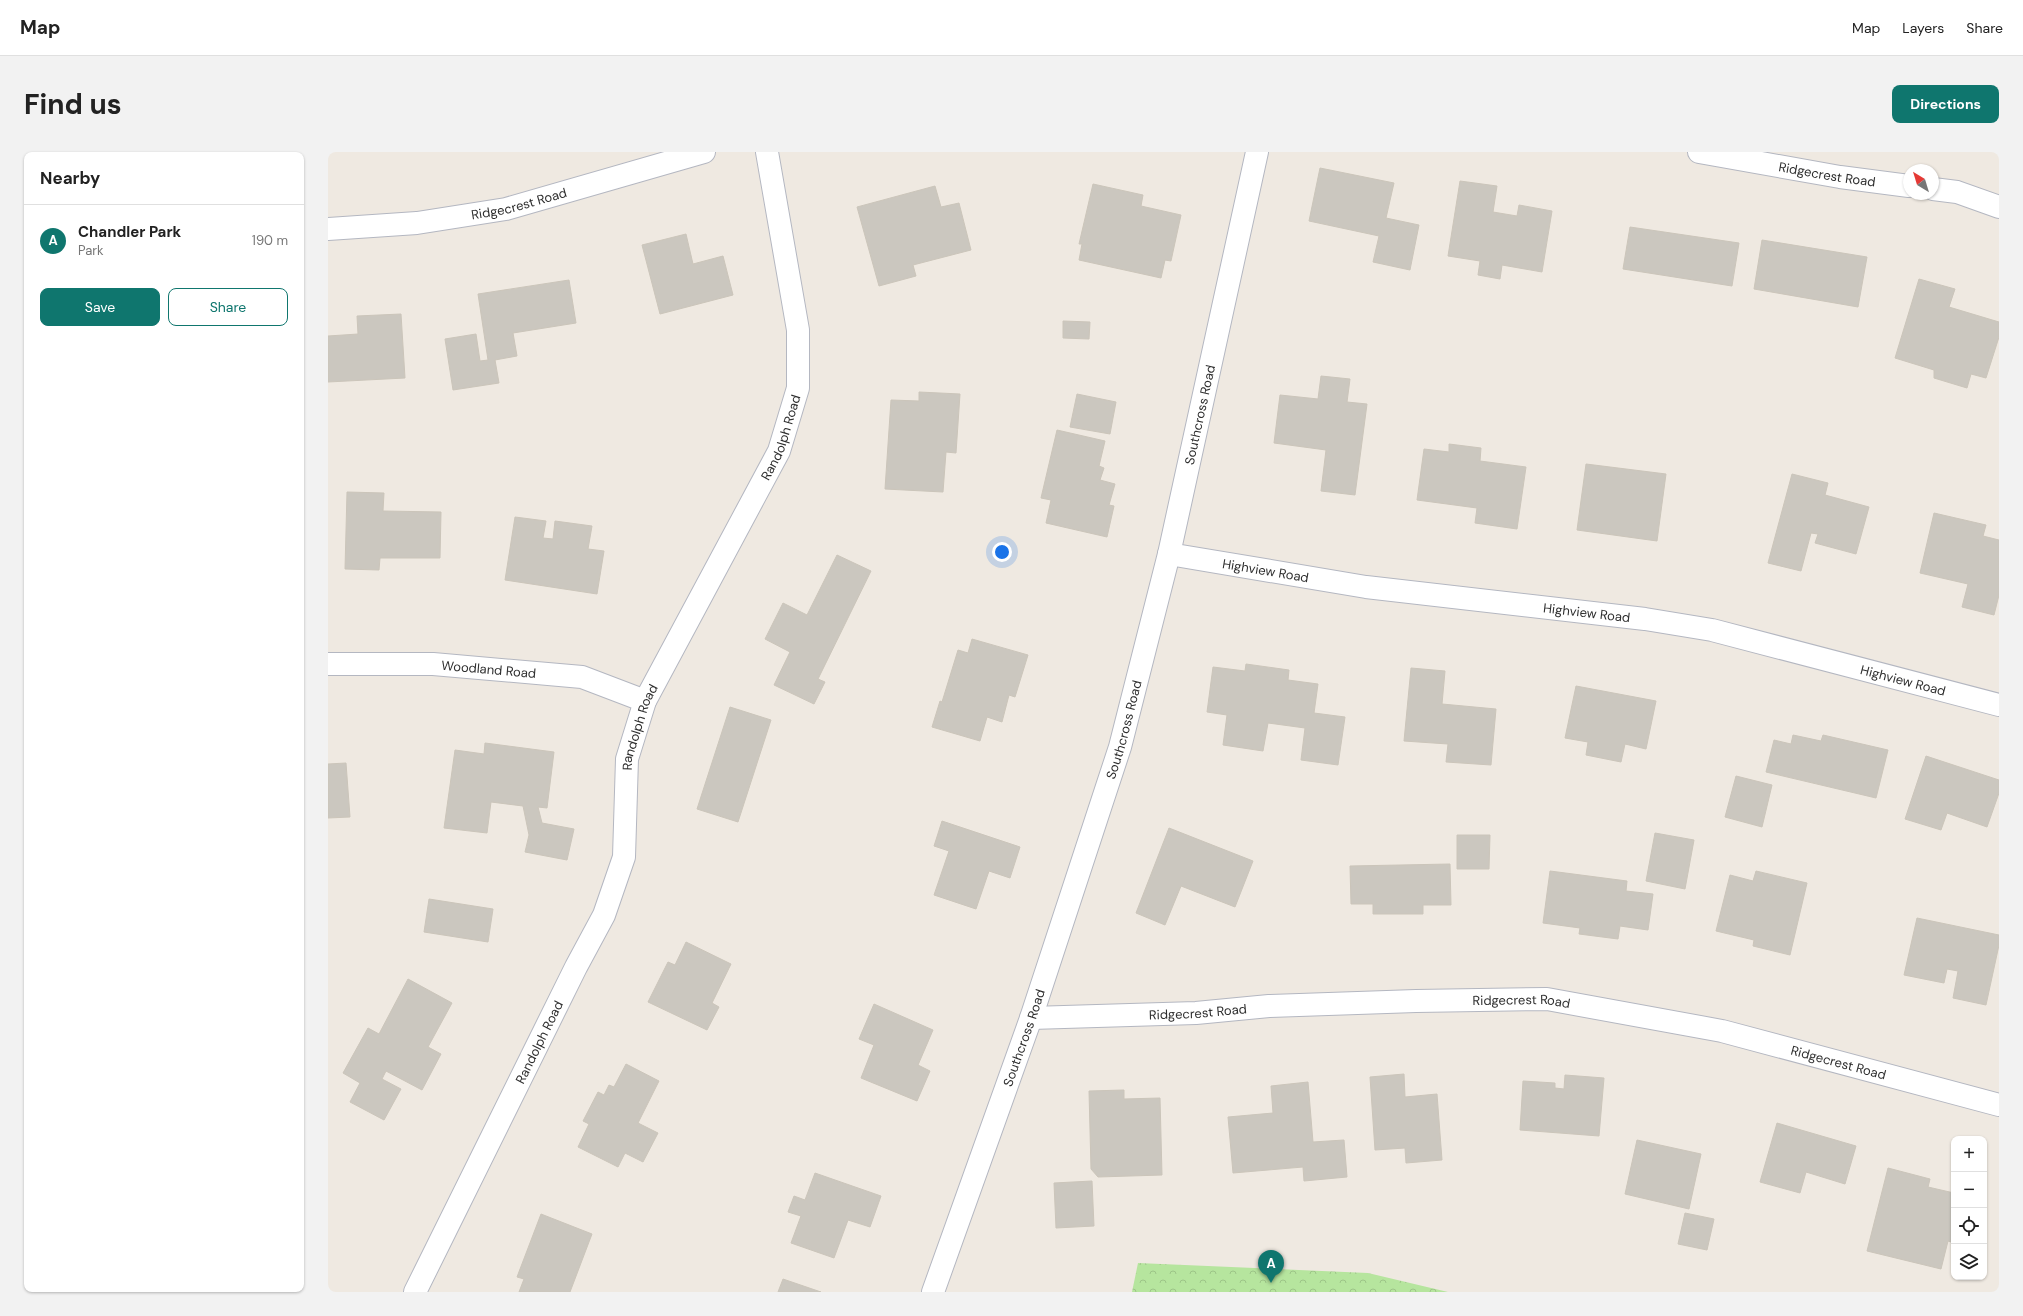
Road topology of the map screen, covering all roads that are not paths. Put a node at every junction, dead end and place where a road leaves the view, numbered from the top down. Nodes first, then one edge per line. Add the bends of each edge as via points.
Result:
1 (704, 152) edge
2 (768, 152) edge
3 (1257, 152) edge
4 (1699, 152) edge
5 (1903, 185) edge
6 (1939, 190) edge
7 (1999, 207) edge
8 (328, 229) edge
9 (1168, 554) junction
10 (328, 664) edge
11 (645, 701) junction
12 (1999, 705) edge
13 (1032, 1018) junction
14 (1999, 1105) edge
15 (415, 1292) edge
16 (934, 1292) edge

1 - 8 street, Ridgecrest Road via 506,209 417,223
2 - 11 street, Randolph Road via 798,330 798,388 779,451
3 - 9 street, Southcross Road
4 - 5 street, Ridgecrest Road via 1840,177
6 - 7 street via 1957,192
9 - 12 street, Highview Road via 1366,587 1645,619 1712,630
9 - 13 street, Southcross Road via 1120,747
10 - 11 street, Woodland Road via 433,664 582,677
11 - 15 street, Randolph Road via 627,760 624,856 604,915
13 - 14 street, Ridgecrest Road via 1196,1013 1269,1006 1547,999 1722,1031
13 - 16 street, Southcross Road

